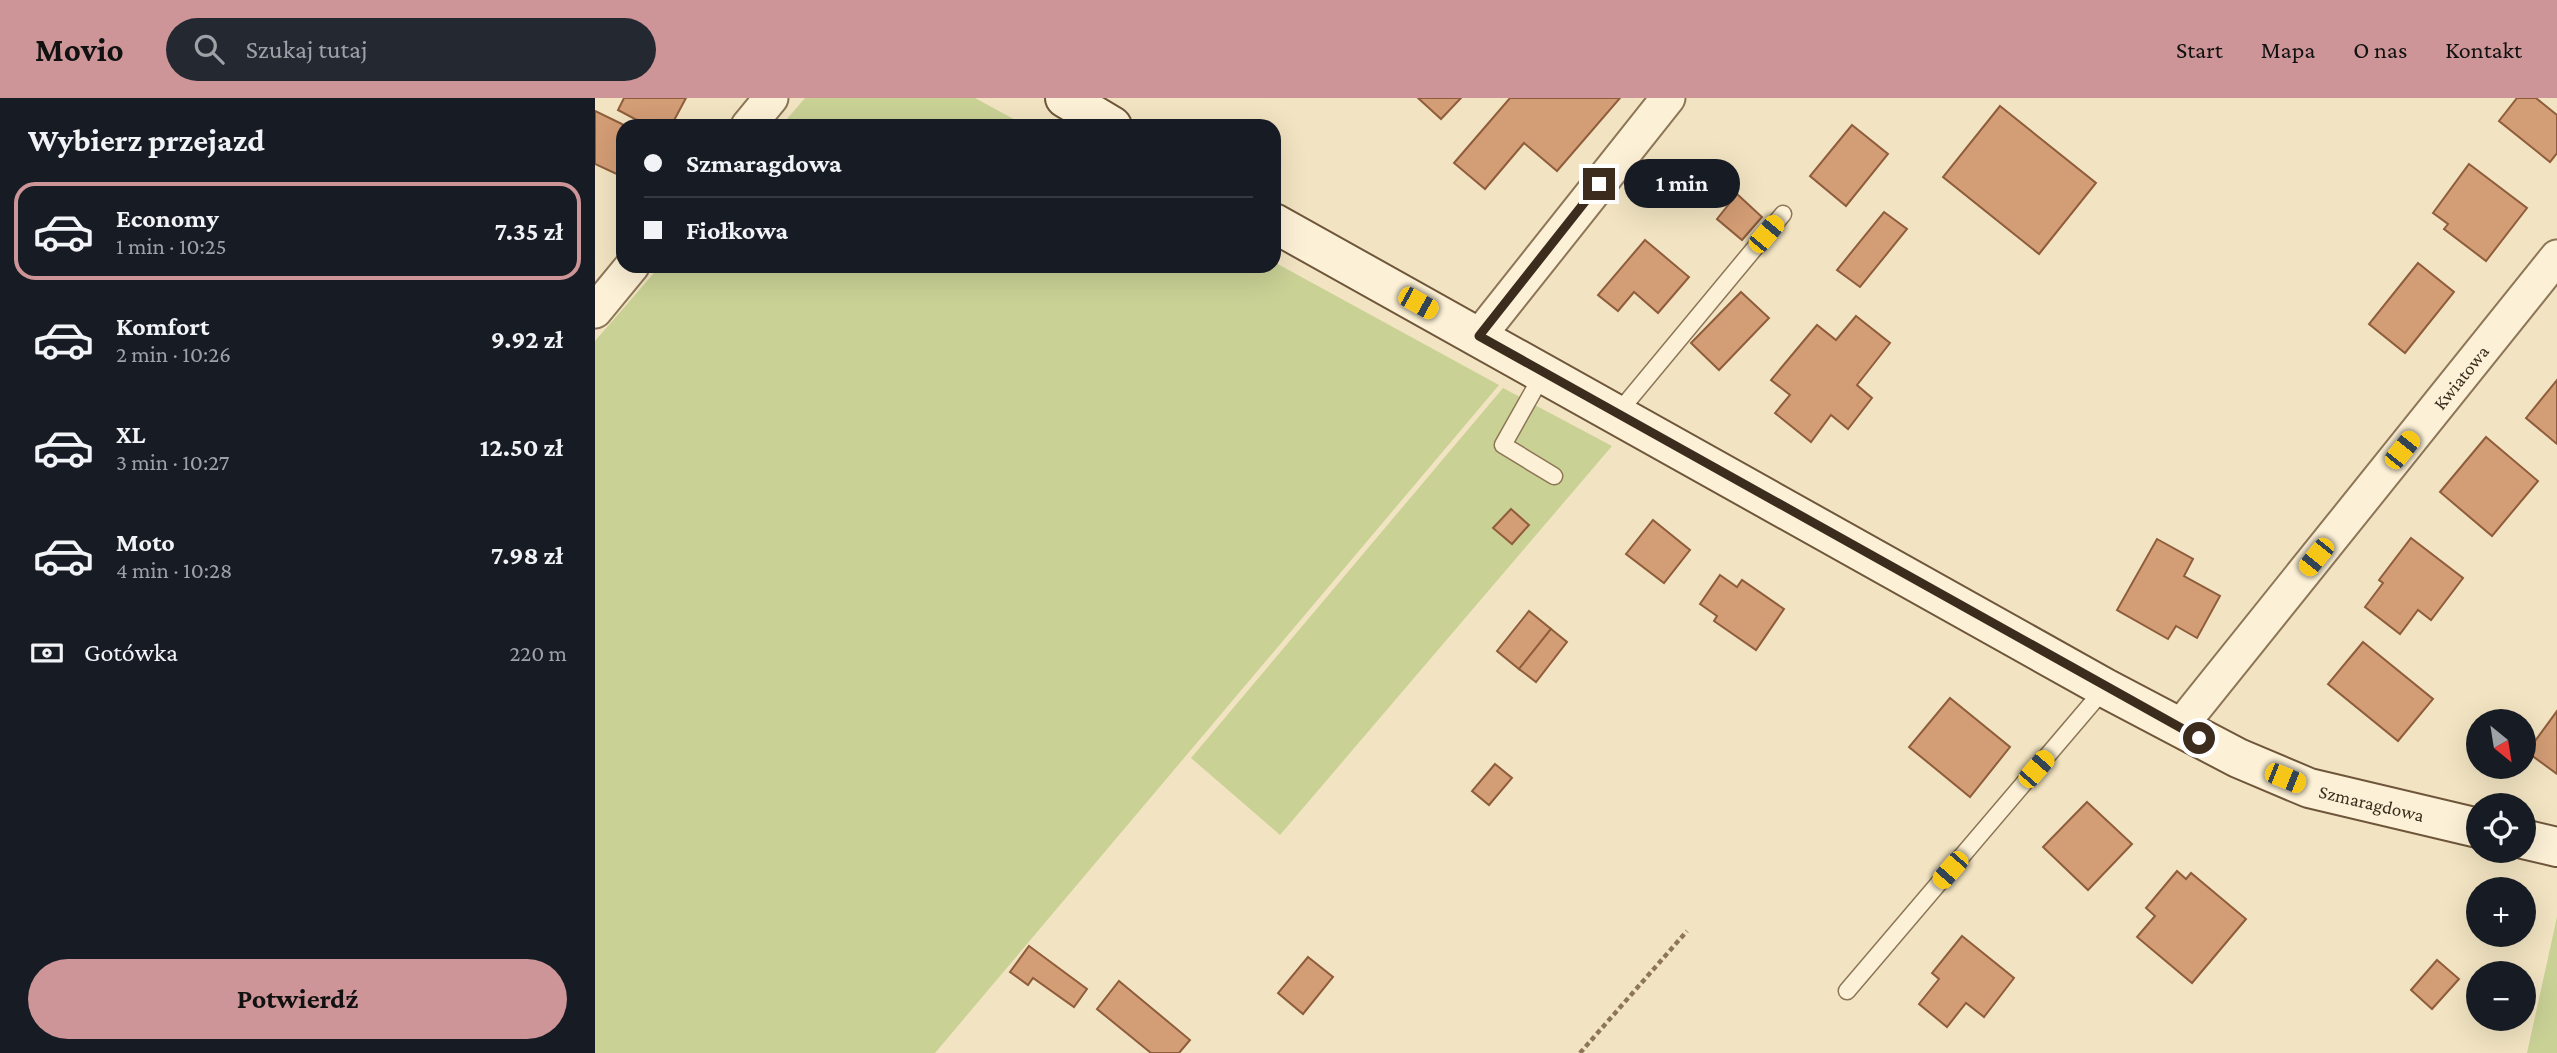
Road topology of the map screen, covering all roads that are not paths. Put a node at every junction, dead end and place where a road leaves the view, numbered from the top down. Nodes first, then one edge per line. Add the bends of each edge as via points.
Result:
1 (771, 98) edge
2 (1065, 98) edge
3 (1668, 98) edge
4 (754, 119) edge
5 (1100, 119) edge
6 (1783, 214) dead end
7 (1281, 227) edge
8 (2557, 257) edge
9 (626, 273) edge
10 (595, 311) edge
11 (1479, 336) junction
12 (1544, 372) junction
13 (1617, 414) junction
14 (1553, 476) dead end
15 (2105, 688) junction
16 (2179, 728) junction
17 (2466, 825) edge
18 (1847, 990) dead end

1 - 4 street
2 - 5 street
3 - 11 street
6 - 13 lane
7 - 11 street, Szmaragdowa
8 - 16 street, Kwiatowa
9 - 10 street
11 - 12 street, Szmaragdowa
12 - 13 street, Szmaragdowa
12 - 14 lane via 1503,445
13 - 15 street, Szmaragdowa
15 - 16 street, Szmaragdowa
15 - 18 lane
16 - 17 street, Szmaragdowa via 2309,788

